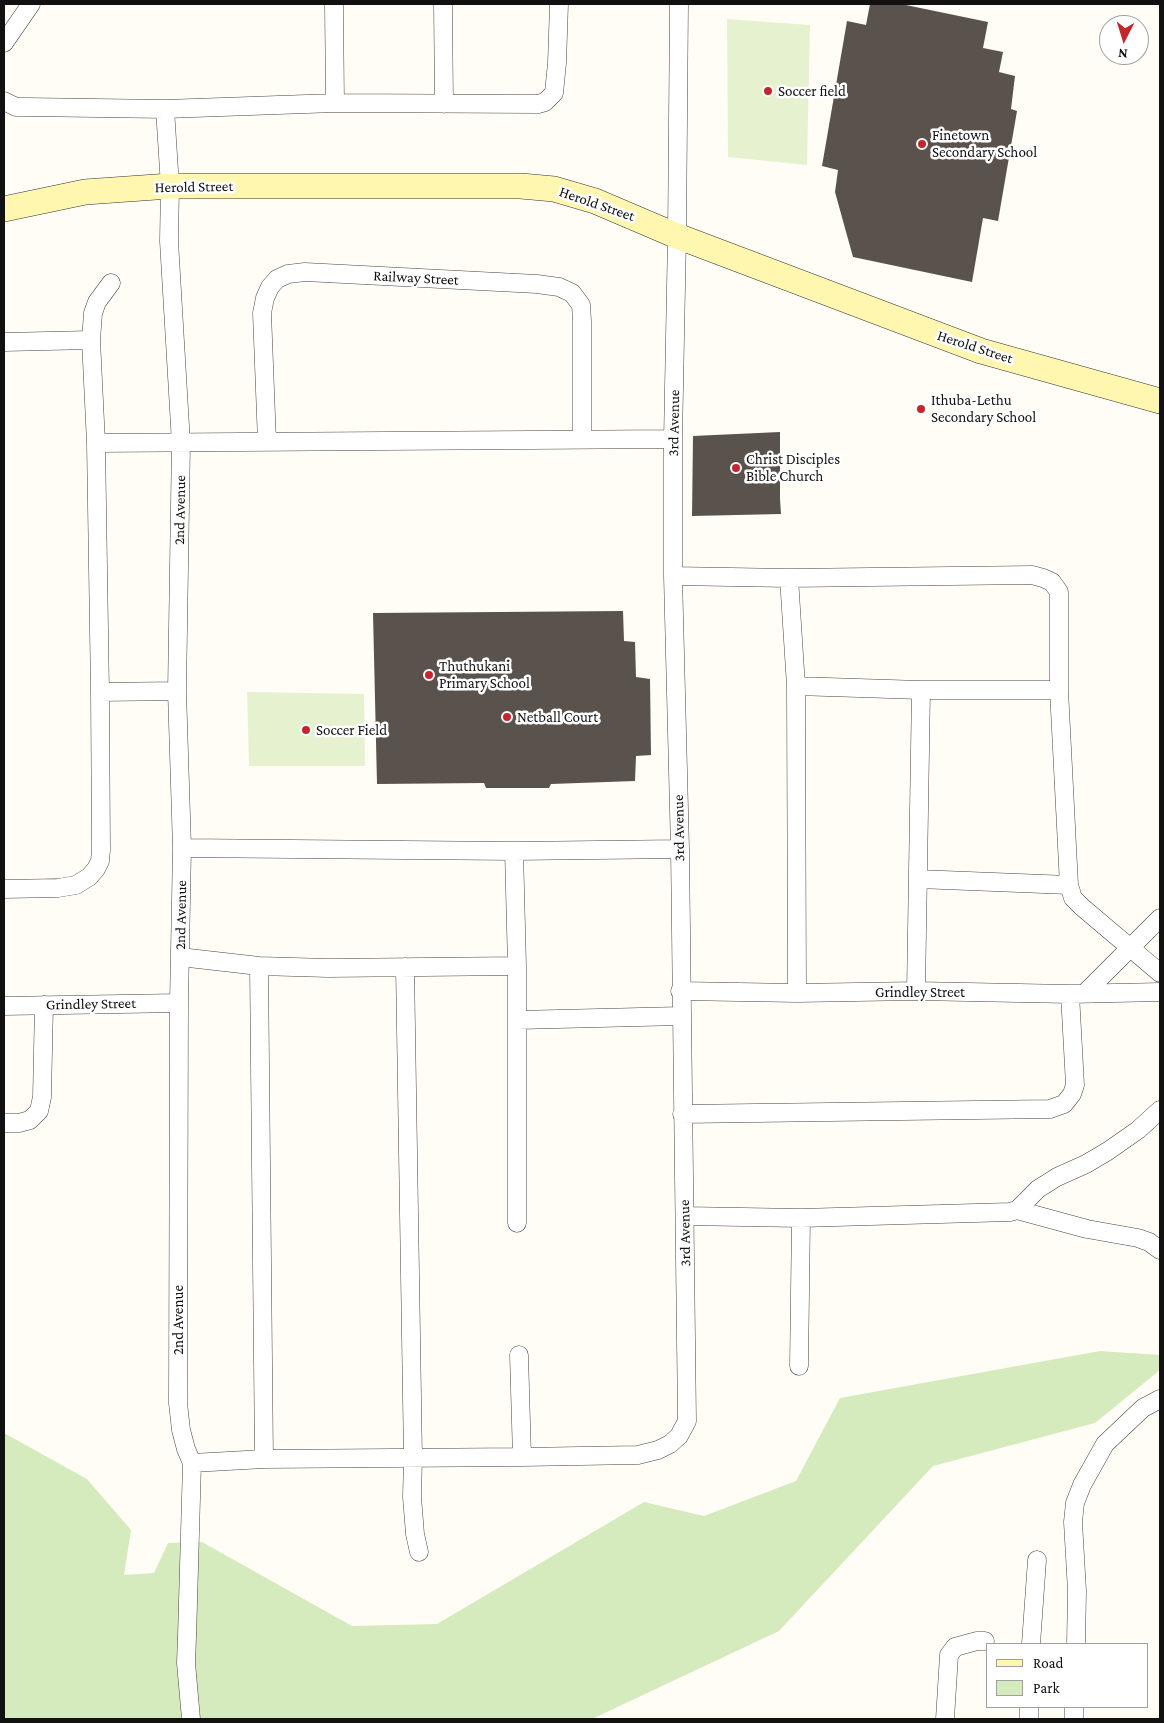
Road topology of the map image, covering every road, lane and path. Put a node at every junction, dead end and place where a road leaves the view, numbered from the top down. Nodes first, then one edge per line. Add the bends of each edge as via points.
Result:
1 (31, 4) edge
2 (334, 4) edge
3 (443, 4) edge
4 (559, 4) edge
5 (679, 4) edge
6 (4, 42) edge
7 (4, 102) edge
8 (334, 103) junction
9 (444, 104) junction
10 (165, 109) junction
11 (170, 186) junction
12 (4, 209) edge
13 (677, 236) junction
14 (111, 283) dead end
15 (91, 340) junction
16 (4, 342) edge
17 (1160, 400) edge
18 (582, 439) junction
19 (673, 439) junction
20 (267, 442) junction
21 (96, 443) junction
22 (181, 443) junction
23 (673, 576) junction
24 (789, 578) junction
25 (796, 686) junction
26 (921, 690) junction
27 (1059, 690) junction
28 (100, 692) junction
29 (177, 692) junction
30 (182, 848) junction
31 (680, 849) junction
32 (514, 851) junction
33 (918, 879) junction
34 (1069, 886) junction
35 (4, 889) edge
36 (1160, 918) edge
37 (1130, 947) junction
38 (180, 957) junction
39 (260, 966) junction
40 (517, 966) junction
41 (405, 967) junction
42 (1160, 973) edge
43 (916, 990) junction
44 (680, 991) junction
45 (1160, 992) edge
46 (797, 993) junction
47 (1078, 993) junction
48 (179, 1003) junction
49 (44, 1005) junction
50 (4, 1006) edge
51 (681, 1016) junction
52 (517, 1020) junction
53 (1160, 1110) edge
54 (682, 1114) junction
55 (4, 1123) edge
56 (1017, 1210) junction
57 (684, 1216) junction
58 (801, 1218) junction
59 (517, 1223) dead end
60 (1160, 1250) edge
61 (519, 1355) dead end
62 (799, 1366) dead end
63 (1160, 1399) edge
64 (413, 1458) junction
65 (522, 1458) junction
66 (264, 1459) junction
67 (192, 1463) junction
68 (419, 1552) dead end
69 (1038, 1560) dead end
70 (985, 1641) dead end
71 (1032, 1643) edge
72 (1076, 1643) edge
73 (191, 1719) edge
74 (945, 1719) edge

1 - 6 street
2 - 8 street
3 - 9 street
4 - 9 street via 554,93 545,102
5 - 13 street, 3rd Avenue
7 - 10 street via 16,107
8 - 9 street
8 - 10 street
10 - 11 street, 2nd Avenue
11 - 12 street, Herold Street via 85,192
11 - 13 street, Herold Street via 546,188 595,201
11 - 22 street, 2nd Avenue via 169,241
13 - 17 street, Herold Street via 981,351
13 - 19 street, 3rd Avenue
14 - 15 street via 93,313
15 - 16 street
15 - 21 street
18 - 19 street
18 - 20 street
18 - 20 street, Railway Street via 581,305 572,293 559,287 537,284 305,272 277,279 265,298 262,313
19 - 23 street, 3rd Avenue
20 - 22 street
21 - 22 street
21 - 28 street
22 - 29 street, 2nd Avenue
23 - 24 street
23 - 31 street, 3rd Avenue
24 - 25 street
24 - 27 street via 1043,578 1052,582 1059,592
25 - 26 street
25 - 46 street
26 - 27 street
26 - 33 street
27 - 34 street
28 - 29 street
28 - 35 street via 100,861 89,877 76,885
29 - 30 street, 2nd Avenue
30 - 32 street
30 - 38 street, 2nd Avenue
31 - 32 street
31 - 44 street, 3rd Avenue
32 - 40 street
33 - 34 street
33 - 43 street
34 - 37 street via 1073,898
36 - 37 street
37 - 42 street
37 - 47 street
38 - 39 street
38 - 48 street, 2nd Avenue
39 - 41 street
39 - 66 street
40 - 41 street
40 - 52 street
41 - 64 street
43 - 46 street, Grindley Street
43 - 47 street, Grindley Street
44 - 46 street, Grindley Street
44 - 51 street, 3rd Avenue
45 - 47 street, Grindley Street
47 - 54 street via 1076,1086 1064,1104 1050,1109
48 - 49 street, Grindley Street
48 - 67 street, 2nd Avenue via 178,1403 181,1430
49 - 50 street, Grindley Street
49 - 55 street via 39,1111 30,1120
51 - 52 street
51 - 54 street, 3rd Avenue
52 - 59 street
53 - 56 street via 1108,1151 1038,1189
54 - 57 street, 3rd Avenue
56 - 58 street via 1001,1214
56 - 60 street via 1087,1229 1138,1238
57 - 58 street
57 - 65 street, 3rd Avenue via 687,1421 679,1436 658,1450 638,1455
58 - 62 street
61 - 65 street
63 - 72 street via 1143,1408 1105,1444 1075,1503
64 - 65 street
64 - 66 street
64 - 68 street via 412,1497
66 - 67 street
67 - 73 street, 2nd Avenue via 186,1637
69 - 71 street
70 - 74 street via 955,1647 949,1655

